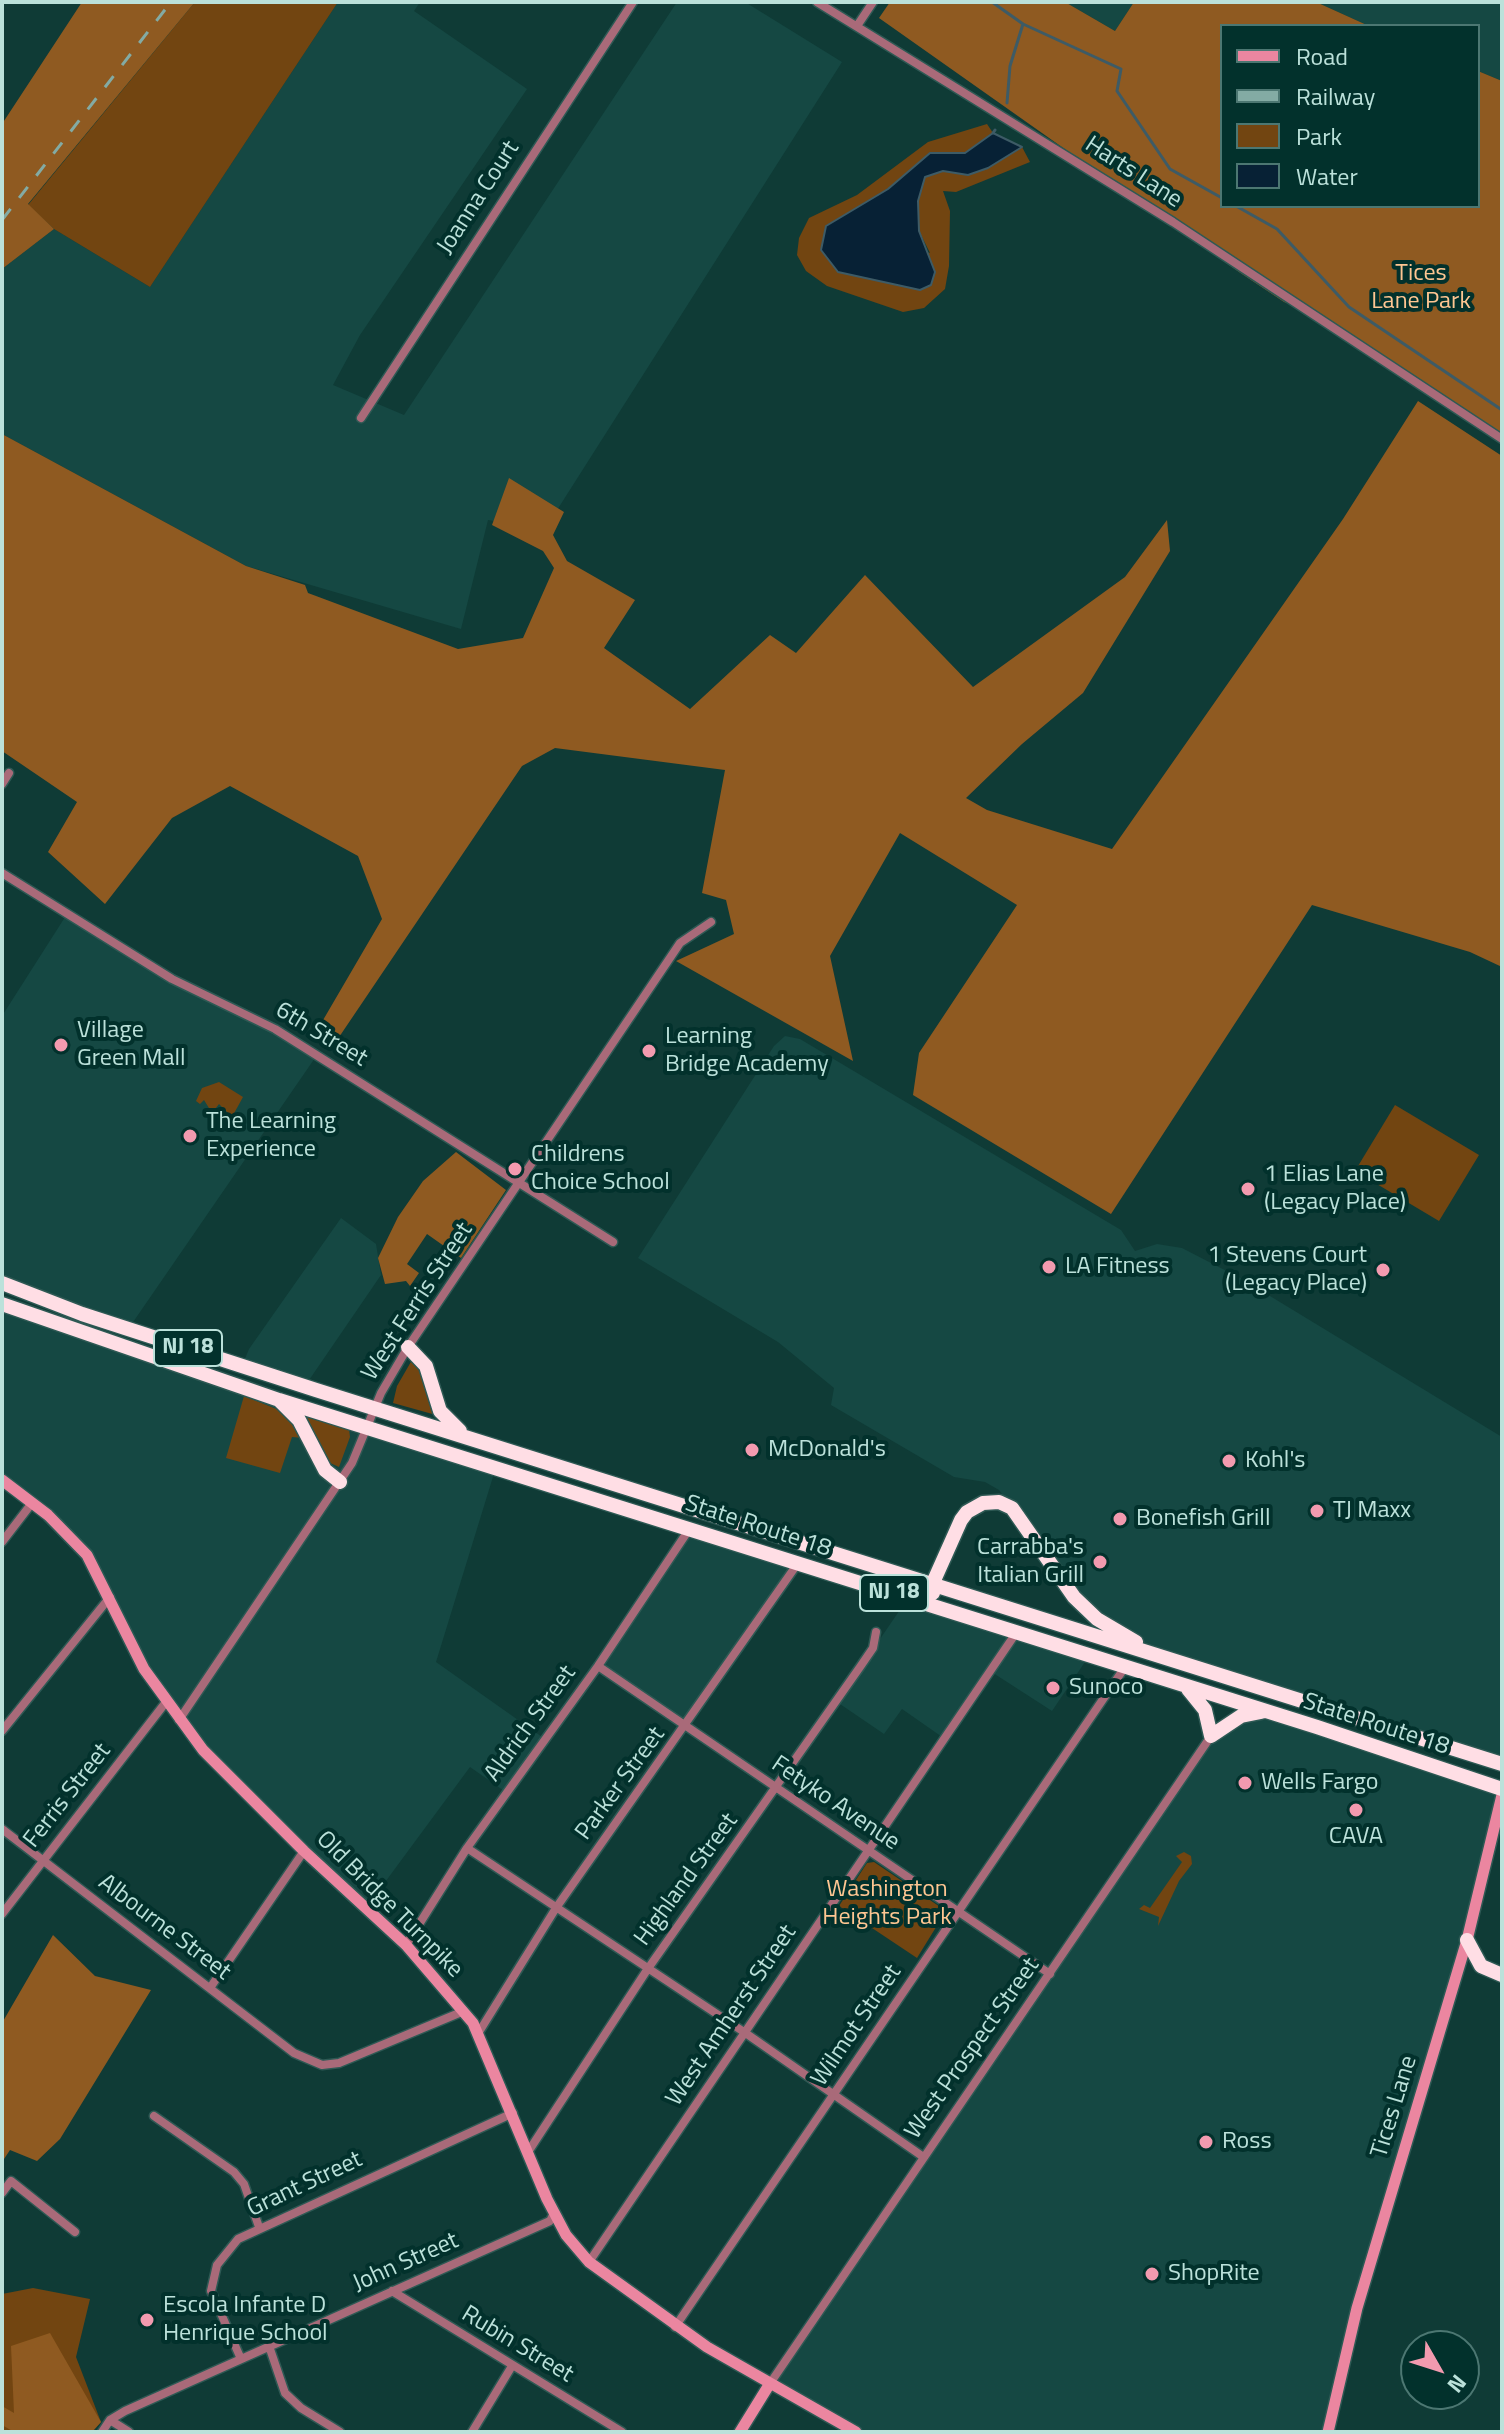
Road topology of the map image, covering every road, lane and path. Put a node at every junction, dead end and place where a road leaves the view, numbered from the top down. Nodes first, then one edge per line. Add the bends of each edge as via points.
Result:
1 (633, 2) edge
2 (817, 2) edge
3 (873, 2) edge
4 (857, 26) junction
5 (361, 418) dead end
6 (1502, 439) edge
7 (9, 773) dead end
8 (2, 784) edge
9 (2, 873) edge
10 (711, 922) dead end
11 (521, 1183) junction
12 (613, 1242) dead end
13 (2, 1283) edge
14 (2, 1304) edge
15 (408, 1347) junction
16 (279, 1400) junction
17 (375, 1409) junction
18 (368, 1426) junction
19 (466, 1436) junction
20 (2, 1480) edge
21 (340, 1482) junction
22 (32, 1503) junction
23 (690, 1528) junction
24 (2, 1542) edge
25 (799, 1562) junction
26 (932, 1585) junction
27 (110, 1596) junction
28 (936, 1607) junction
29 (876, 1632) dead end
30 (1016, 1633) junction
31 (1161, 1656) junction
32 (598, 1666) junction
33 (1125, 1667) junction
34 (1185, 1686) junction
35 (166, 1702) junction
36 (1265, 1711) junction
37 (179, 1720) junction
38 (685, 1728) junction
39 (2, 1731) edge
40 (1211, 1736) junction
41 (1502, 1764) edge
42 (778, 1789) junction
43 (1502, 1792) edge
44 (2, 1829) edge
45 (467, 1848) junction
46 (304, 1851) junction
47 (870, 1851) junction
48 (43, 1860) junction
49 (556, 1908) junction
50 (2, 1914) edge
51 (958, 1914) junction
52 (1467, 1940) junction
53 (406, 1945) junction
54 (647, 1970) junction
55 (1050, 1974) junction
56 (1502, 1975) edge
57 (210, 1988) junction
58 (464, 2011) junction
59 (479, 2032) junction
60 (744, 2032) junction
61 (835, 2095) junction
62 (513, 2113) junction
63 (154, 2116) dead end
64 (528, 2152) junction
65 (922, 2156) junction
66 (2, 2193) edge
67 (554, 2213) junction
68 (259, 2227) junction
69 (75, 2232) dead end
70 (589, 2262) junction
71 (392, 2291) junction
72 (675, 2327) junction
73 (269, 2346) junction
74 (241, 2359) junction
75 (512, 2366) junction
76 (769, 2385) junction
77 (110, 2420) junction
78 (102, 2432) edge
79 (129, 2432) edge
80 (340, 2432) edge
81 (472, 2432) edge
82 (622, 2432) edge
83 (740, 2432) edge
84 (856, 2432) edge
85 (1328, 2432) edge

1 - 5 street, Joanna Court
2 - 4 street, Harts Lane
3 - 4 street
4 - 6 street, Harts Lane via 1173,222
7 - 8 street
9 - 11 street, 6th Street via 172,979 275,1029
10 - 11 street, West Ferris Street via 680,943
11 - 12 street, 6th Street
11 - 15 street, West Ferris Street
13 - 17 highway, State Route 18 / NJ 18
14 - 16 highway, State Route 18 / NJ 18
15 - 17 street, West Ferris Street
15 - 19 highway via 426,1366 440,1411
16 - 18 highway, State Route 18 / NJ 18
16 - 21 highway via 299,1420 325,1470
17 - 18 street, West Ferris Street
17 - 19 highway, State Route 18 / NJ 18
18 - 21 street, West Ferris Street
18 - 23 highway, State Route 18 / NJ 18
19 - 26 highway, State Route 18 / NJ 18
20 - 22 street, Old Bridge Turnpike
21 - 37 street, West Ferris Street
22 - 24 street
22 - 27 street, Old Bridge Turnpike via 87,1555
23 - 25 highway, State Route 18 / NJ 18
23 - 32 street, Aldrich Street
25 - 28 highway, State Route 18 / NJ 18
25 - 38 street, Parker Street
26 - 28 highway
26 - 31 highway, State Route 18 / NJ 18
26 - 31 highway via 967,1512 999,1502 1012,1508 1074,1597 1097,1619
27 - 35 street, Old Bridge Turnpike
27 - 39 street
28 - 30 highway, State Route 18 / NJ 18
29 - 42 street, Highland Street via 873,1648
30 - 33 highway, State Route 18 / NJ 18
30 - 47 street, West Amherst Street
31 - 41 highway, State Route 18 / NJ 18
32 - 38 street, Fetyko Avenue
32 - 45 street, Aldrich Street
33 - 34 highway, State Route 18 / NJ 18
33 - 51 street, Wilmot Street
34 - 36 highway, State Route 18 / NJ 18
34 - 40 highway via 1205,1710
35 - 37 street, Old Bridge Turnpike
35 - 48 street, Ferris Street
36 - 40 highway via 1241,1716
36 - 43 highway, State Route 18 / NJ 18
37 - 46 street, Old Bridge Turnpike
38 - 42 street, Fetyko Avenue
38 - 49 street, Parker Street
40 - 55 street, West Prospect Street
42 - 47 street, Fetyko Avenue
42 - 54 street, Highland Street
43 - 52 street, Tices Lane
44 - 48 street, Albourne Street
45 - 49 street
45 - 53 street, Aldrich Street
46 - 53 street, Old Bridge Turnpike
46 - 57 street
47 - 51 street, Fetyko Avenue
47 - 60 street, West Amherst Street
48 - 50 street, Ferris Street
48 - 57 street, Albourne Street
49 - 54 street
49 - 59 street, Parker Street
51 - 55 street, Fetyko Avenue
51 - 61 street, Wilmot Street
52 - 56 highway via 1481,1966
52 - 85 street, Tices Lane via 1357,2308
53 - 58 street, Old Bridge Turnpike
54 - 60 street
54 - 64 street, Highland Street
55 - 65 street, West Prospect Street
57 - 58 street, Albourne Street via 322,2065 339,2063
58 - 59 street, Old Bridge Turnpike
59 - 62 street, Old Bridge Turnpike
60 - 61 street
60 - 70 street, West Amherst Street
61 - 65 street
61 - 72 street, Wilmot Street
62 - 64 street, Old Bridge Turnpike
62 - 68 street, Grant Street
63 - 68 street via 234,2172 244,2184
64 - 67 street, Old Bridge Turnpike
65 - 76 street, West Prospect Street
66 - 69 street via 11,2181
67 - 70 street, Old Bridge Turnpike
67 - 71 street, John Street via 550,2221
68 - 74 street, Grant Street via 230,2247 213,2275 211,2296
70 - 72 street, Old Bridge Turnpike
71 - 73 street, John Street
71 - 75 street, Rubin Street
72 - 76 street, Old Bridge Turnpike
73 - 74 street, John Street
73 - 80 street via 285,2393
74 - 77 street, John Street
75 - 81 street
75 - 82 street, Rubin Street
76 - 83 street
76 - 84 street, Old Bridge Turnpike
77 - 78 street
77 - 79 street

